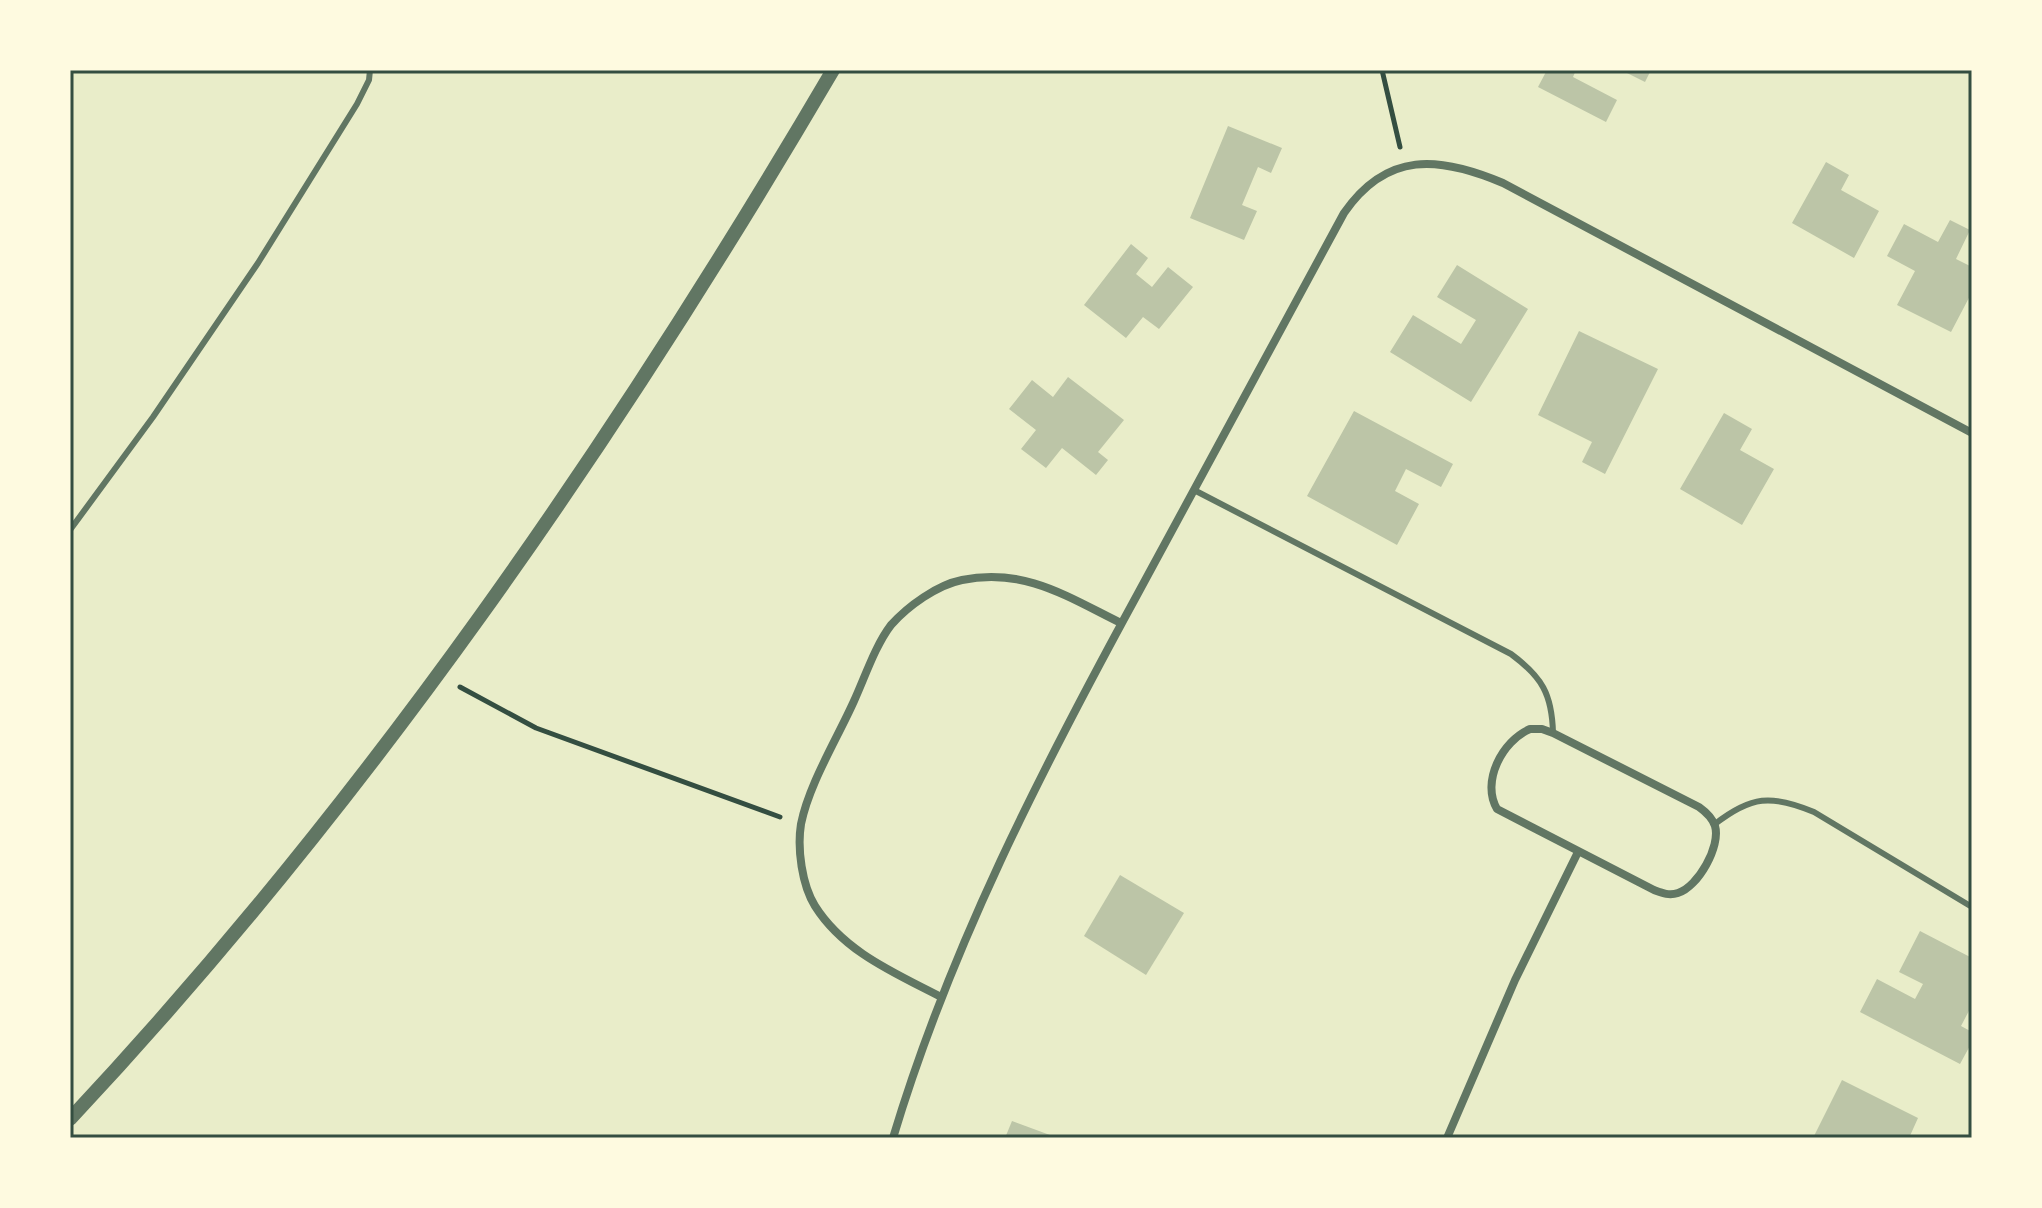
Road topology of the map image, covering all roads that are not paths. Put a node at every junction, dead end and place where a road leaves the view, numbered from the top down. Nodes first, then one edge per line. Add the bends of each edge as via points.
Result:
1 (370, 70) edge
2 (833, 70) edge
3 (1972, 433) edge
4 (1194, 490) junction
5 (70, 530) edge
6 (1121, 623) junction
7 (1553, 733) junction
8 (1715, 824) junction
9 (1578, 852) junction
10 (1972, 907) edge
11 (941, 997) junction
12 (70, 1119) edge
13 (893, 1138) edge
14 (1447, 1138) edge

1 - 5 lane via 357,104 258,263
2 - 12 street via 646,377 437,676 220,949
3 - 4 street via 1503,183 1438,164 1404,166 1380,175 1344,213
4 - 6 street
4 - 7 lane via 1511,654 1544,687
6 - 11 street via 1022,814
6 - 11 street via 1040,583 1000,575 959,580 921,598 884,638 801,825 801,866 814,904 838,937
7 - 8 street via 1699,807
7 - 9 street via 1530,729 1510,742 1492,776 1491,799 1507,816
8 - 9 street via 1713,848 1696,880 1677,894 1654,890
8 - 10 lane via 1736,808 1762,800 1789,802
9 - 14 street
11 - 13 street

